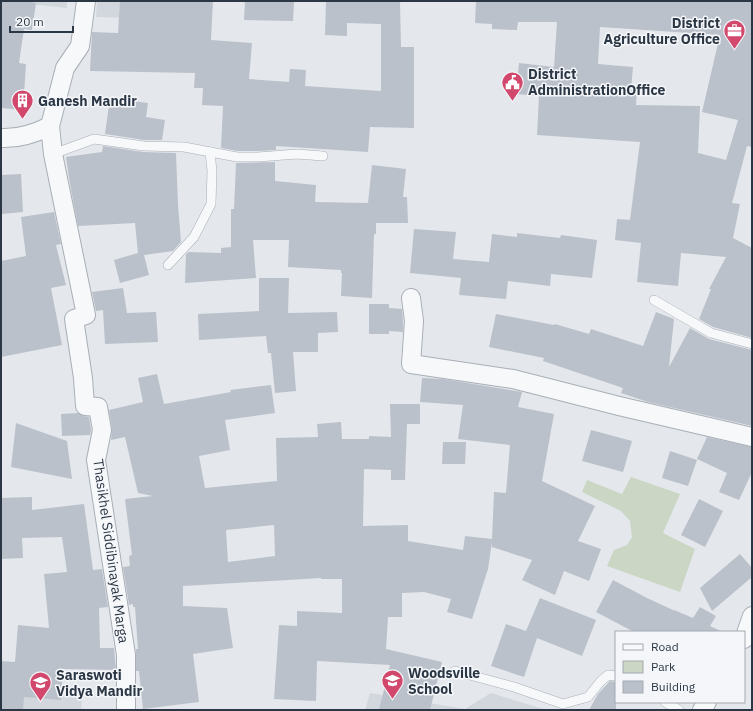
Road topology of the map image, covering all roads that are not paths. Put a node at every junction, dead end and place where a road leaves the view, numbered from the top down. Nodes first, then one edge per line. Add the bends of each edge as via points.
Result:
1 (86, 1) edge
2 (50, 126) junction
3 (1, 138) edge
4 (210, 152) junction
5 (53, 154) junction
6 (323, 156) dead end
7 (168, 265) dead end
8 (411, 298) dead end
9 (654, 300) dead end
10 (752, 344) edge
11 (752, 437) edge
12 (752, 616) edge
13 (745, 636) edge
14 (455, 671) dead end
15 (615, 676) edge
16 (667, 703) edge
17 (126, 710) edge
18 (679, 710) edge

1 - 2 street, Thasikhel Siddibinayak Marga via 80,46 66,68
2 - 3 street via 34,134
2 - 5 street, Thasikhel Siddibinayak Marga
4 - 5 lane via 184,147 144,146 94,139
4 - 6 lane via 237,157 297,154
4 - 7 lane via 211,204 194,236
5 - 17 street, Thasikhel Siddibinayak Marga via 86,315 74,319 85,406 98,407 102,430 96,460 126,655
8 - 11 street via 414,322 411,364 513,379
9 - 10 lane via 711,333
12 - 13 street
14 - 15 lane via 563,704 588,697 608,675
16 - 18 lane

